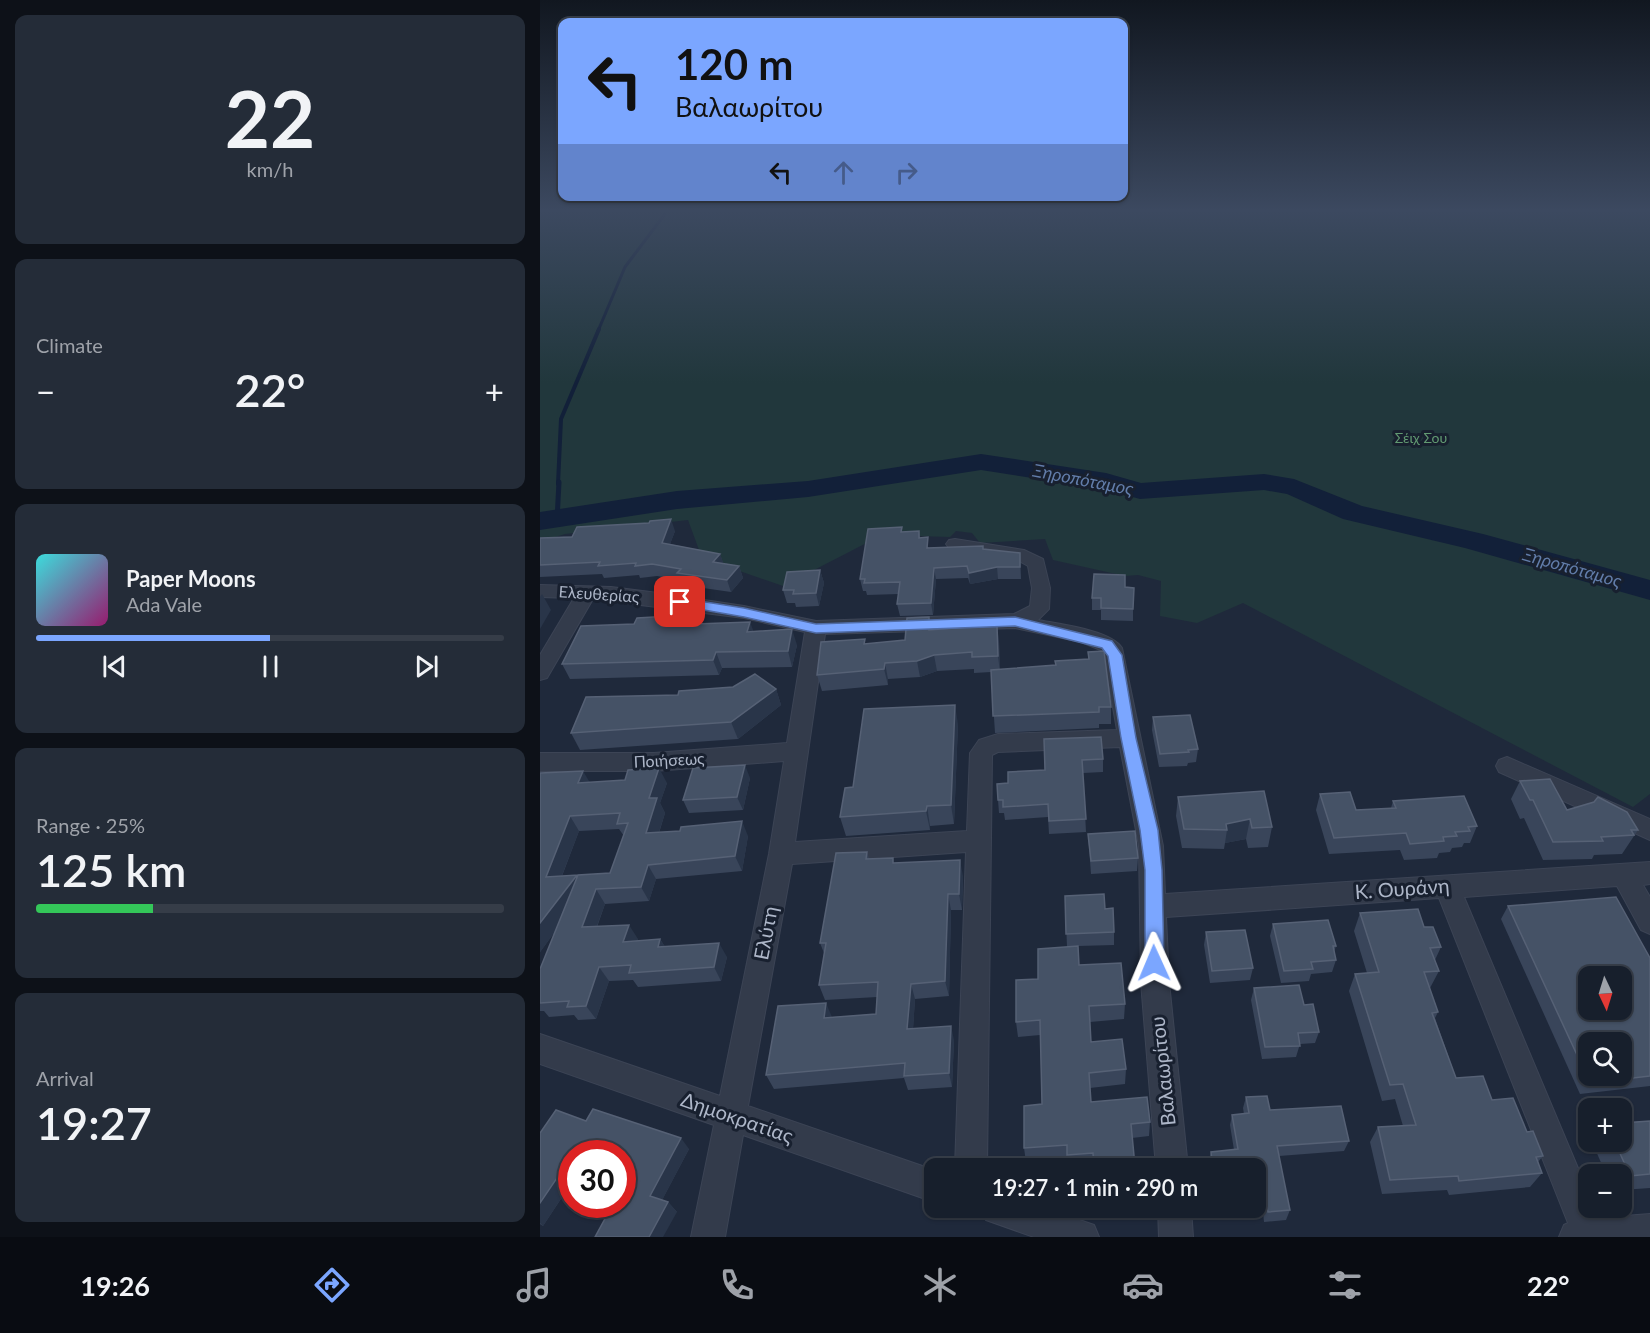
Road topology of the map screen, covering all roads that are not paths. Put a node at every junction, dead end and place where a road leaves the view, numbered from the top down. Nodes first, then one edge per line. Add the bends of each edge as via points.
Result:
1 (955, 544) edge
2 (540, 591) edge
3 (587, 592) junction
4 (1015, 621) junction
5 (816, 628) junction
6 (540, 673) edge
7 (1129, 738) junction
8 (798, 751) junction
9 (540, 762) edge
10 (1508, 766) dead end
11 (1650, 830) edge
12 (978, 841) junction
13 (781, 854) junction
14 (1650, 873) edge
15 (1624, 875) junction
16 (1447, 886) junction
17 (1154, 906) junction
18 (1650, 922) edge
19 (540, 1049) edge
20 (731, 1116) junction
21 (971, 1158) edge
22 (1171, 1158) edge
23 (924, 1183) edge
24 (1027, 1218) edge
25 (1175, 1218) edge
26 (1650, 1231) edge
27 (1583, 1236) edge
28 (708, 1237) edge
29 (1082, 1237) edge
30 (1176, 1237) edge

1 - 4 street via 1036,561 1040,573 1039,609
2 - 3 street, Ελευθερίας
3 - 5 street, Ελευθερίας via 744,612
3 - 6 street
4 - 5 street, Ελευθερίας
4 - 7 street, Βαλαωρίτου via 1086,637 1112,648
5 - 8 street, Ελύτη
7 - 12 street via 998,742 987,746 980,760
7 - 17 street, Βαλαωρίτου via 1149,830
8 - 9 street, Ποιήσεως via 654,762
8 - 13 street, Ελύτη
10 - 11 street
12 - 13 street
12 - 21 street
13 - 20 street, Ελύτη
14 - 15 street, Κ. Ουράνη
15 - 16 street, Κ. Ουράνη
15 - 18 street
16 - 17 street, Κ. Ουράνη
16 - 27 street
17 - 22 street, Βαλαωρίτου via 1155,982
19 - 20 street, Δημοκρατίας
20 - 23 street, Δημοκρατίας
20 - 28 street, Ελύτη
24 - 29 street
25 - 30 street
26 - 27 street

